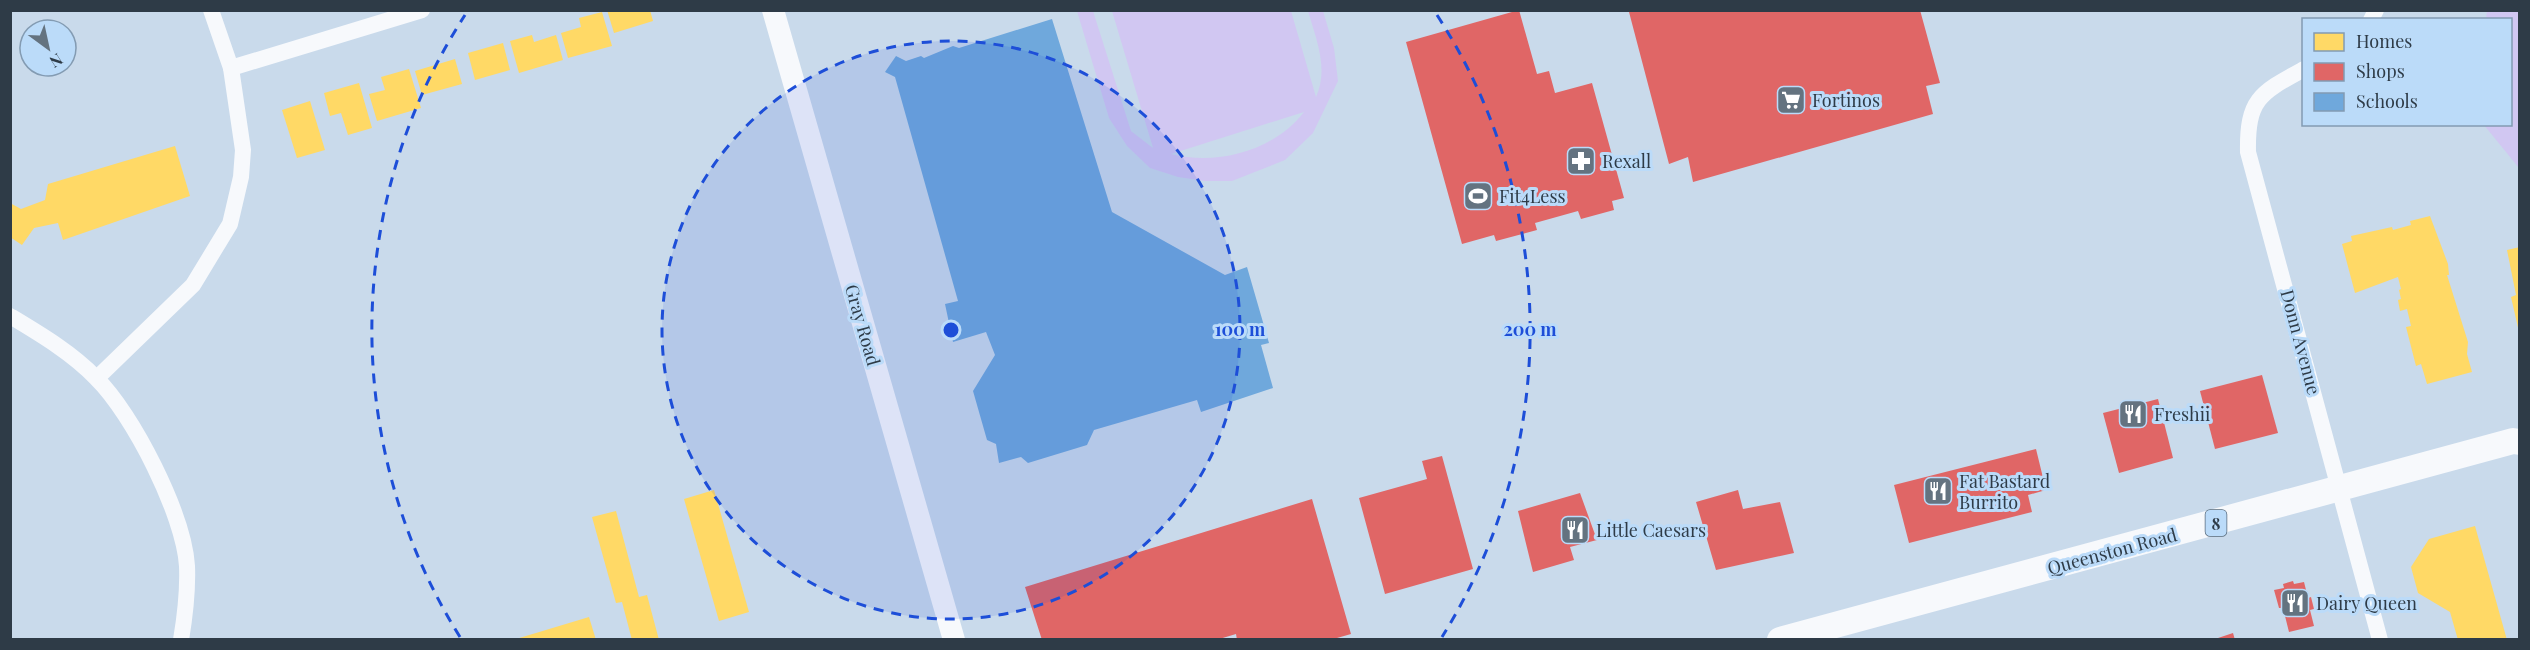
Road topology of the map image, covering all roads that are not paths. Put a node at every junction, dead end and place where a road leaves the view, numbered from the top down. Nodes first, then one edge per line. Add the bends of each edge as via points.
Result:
1 (211, 10) edge
2 (422, 10) edge
3 (772, 10) edge
4 (231, 68) junction
5 (2302, 70) edge
6 (10, 316) edge
7 (97, 378) junction
8 (2517, 439) edge
9 (2341, 489) junction
10 (181, 639) edge
11 (954, 639) edge
12 (1780, 639) edge
13 (2380, 639) edge

1 - 4 street
2 - 4 street
3 - 11 main road, Gray Road
4 - 7 street via 243,150 230,224 193,285
5 - 9 street, Donn Avenue via 2268,89 2255,103 2248,124 2248,152
6 - 7 street via 52,341
7 - 10 street via 138,435 178,530 187,564
8 - 9 main road, Queenston Road / 8
9 - 12 main road, Queenston Road / 8
9 - 13 street, Donn Avenue

